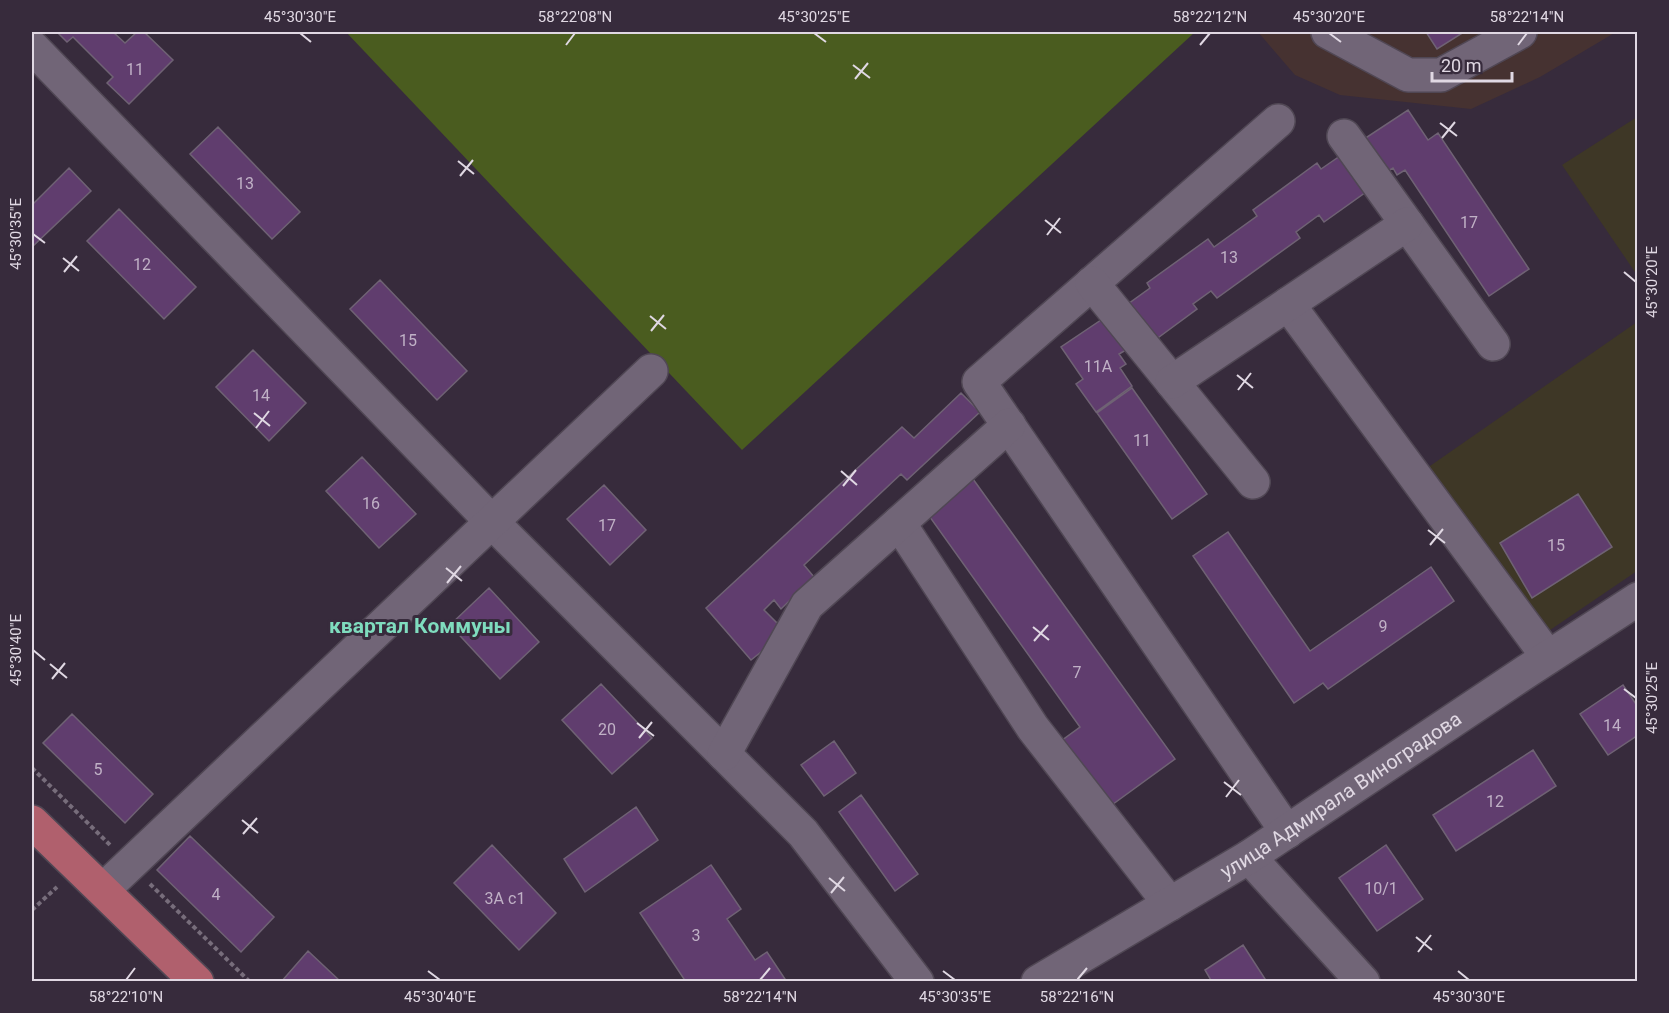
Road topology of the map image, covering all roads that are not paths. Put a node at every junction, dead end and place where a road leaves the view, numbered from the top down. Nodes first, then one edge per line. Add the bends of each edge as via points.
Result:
1 (1328, 32) edge
2 (1520, 32) edge
3 (32, 47) edge
4 (1278, 121) dead end
5 (1344, 136) dead end
6 (1407, 224) junction
7 (1092, 284) junction
8 (1288, 304) junction
9 (1492, 344) dead end
10 (651, 371) dead end
11 (1172, 382) junction
12 (1009, 425) junction
13 (1254, 482) dead end
14 (492, 522) junction
15 (899, 523) junction
16 (1638, 599) edge
17 (1548, 657) junction
18 (724, 754) junction
19 (32, 822) edge
20 (1287, 832) junction
21 (1249, 857) junction
22 (103, 890) junction
23 (1170, 904) junction
24 (197, 981) edge
25 (916, 981) edge
26 (1038, 981) edge
27 (1363, 981) edge

1 - 2 street via 1408,75 1441,75
3 - 14 street
4 - 7 street
5 - 6 street
6 - 8 street
6 - 9 street
7 - 11 street
7 - 12 street via 979,382
8 - 11 street
8 - 17 street
10 - 14 street
11 - 13 street
12 - 15 street
12 - 20 street
14 - 18 street
14 - 22 street
15 - 18 street via 807,605
15 - 23 street via 1033,728
16 - 17 street, улица Адмирала Виноградова
17 - 20 street, улица Адмирала Виноградова
18 - 25 street via 803,833
19 - 22 main road
20 - 21 street, улица Адмирала Виноградова
21 - 23 street, улица Адмирала Виноградова
21 - 27 street
22 - 24 main road
23 - 26 street, улица Адмирала Виноградова

